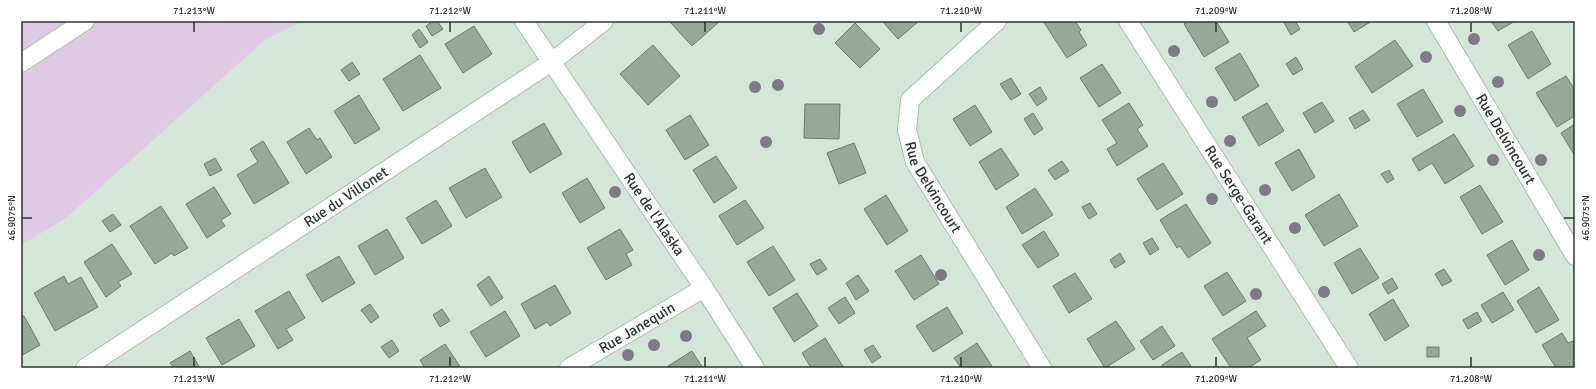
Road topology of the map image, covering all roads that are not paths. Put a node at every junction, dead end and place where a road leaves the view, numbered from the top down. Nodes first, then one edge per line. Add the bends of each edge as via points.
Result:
1 (85, 21) edge
2 (524, 21) edge
3 (604, 21) edge
4 (997, 21) edge
5 (1128, 21) edge
6 (1436, 21) edge
7 (553, 61) junction
8 (21, 63) edge
9 (1575, 256) edge
10 (704, 288) junction
11 (85, 368) edge
12 (569, 368) edge
13 (755, 368) edge
14 (1042, 368) edge
15 (1349, 368) edge

1 - 8 street
2 - 7 street, Rue de l'Alaska
3 - 7 street, Rue du Villonet
4 - 14 street, Rue Delvincourt via 910,100 906,130 915,162
5 - 15 street, Rue Serge-Garant
6 - 9 street, Rue Delvincourt
7 - 10 street, Rue de l'Alaska
7 - 11 street, Rue du Villonet
10 - 12 street, Rue Janequin
10 - 13 street, Rue de l'Alaska

